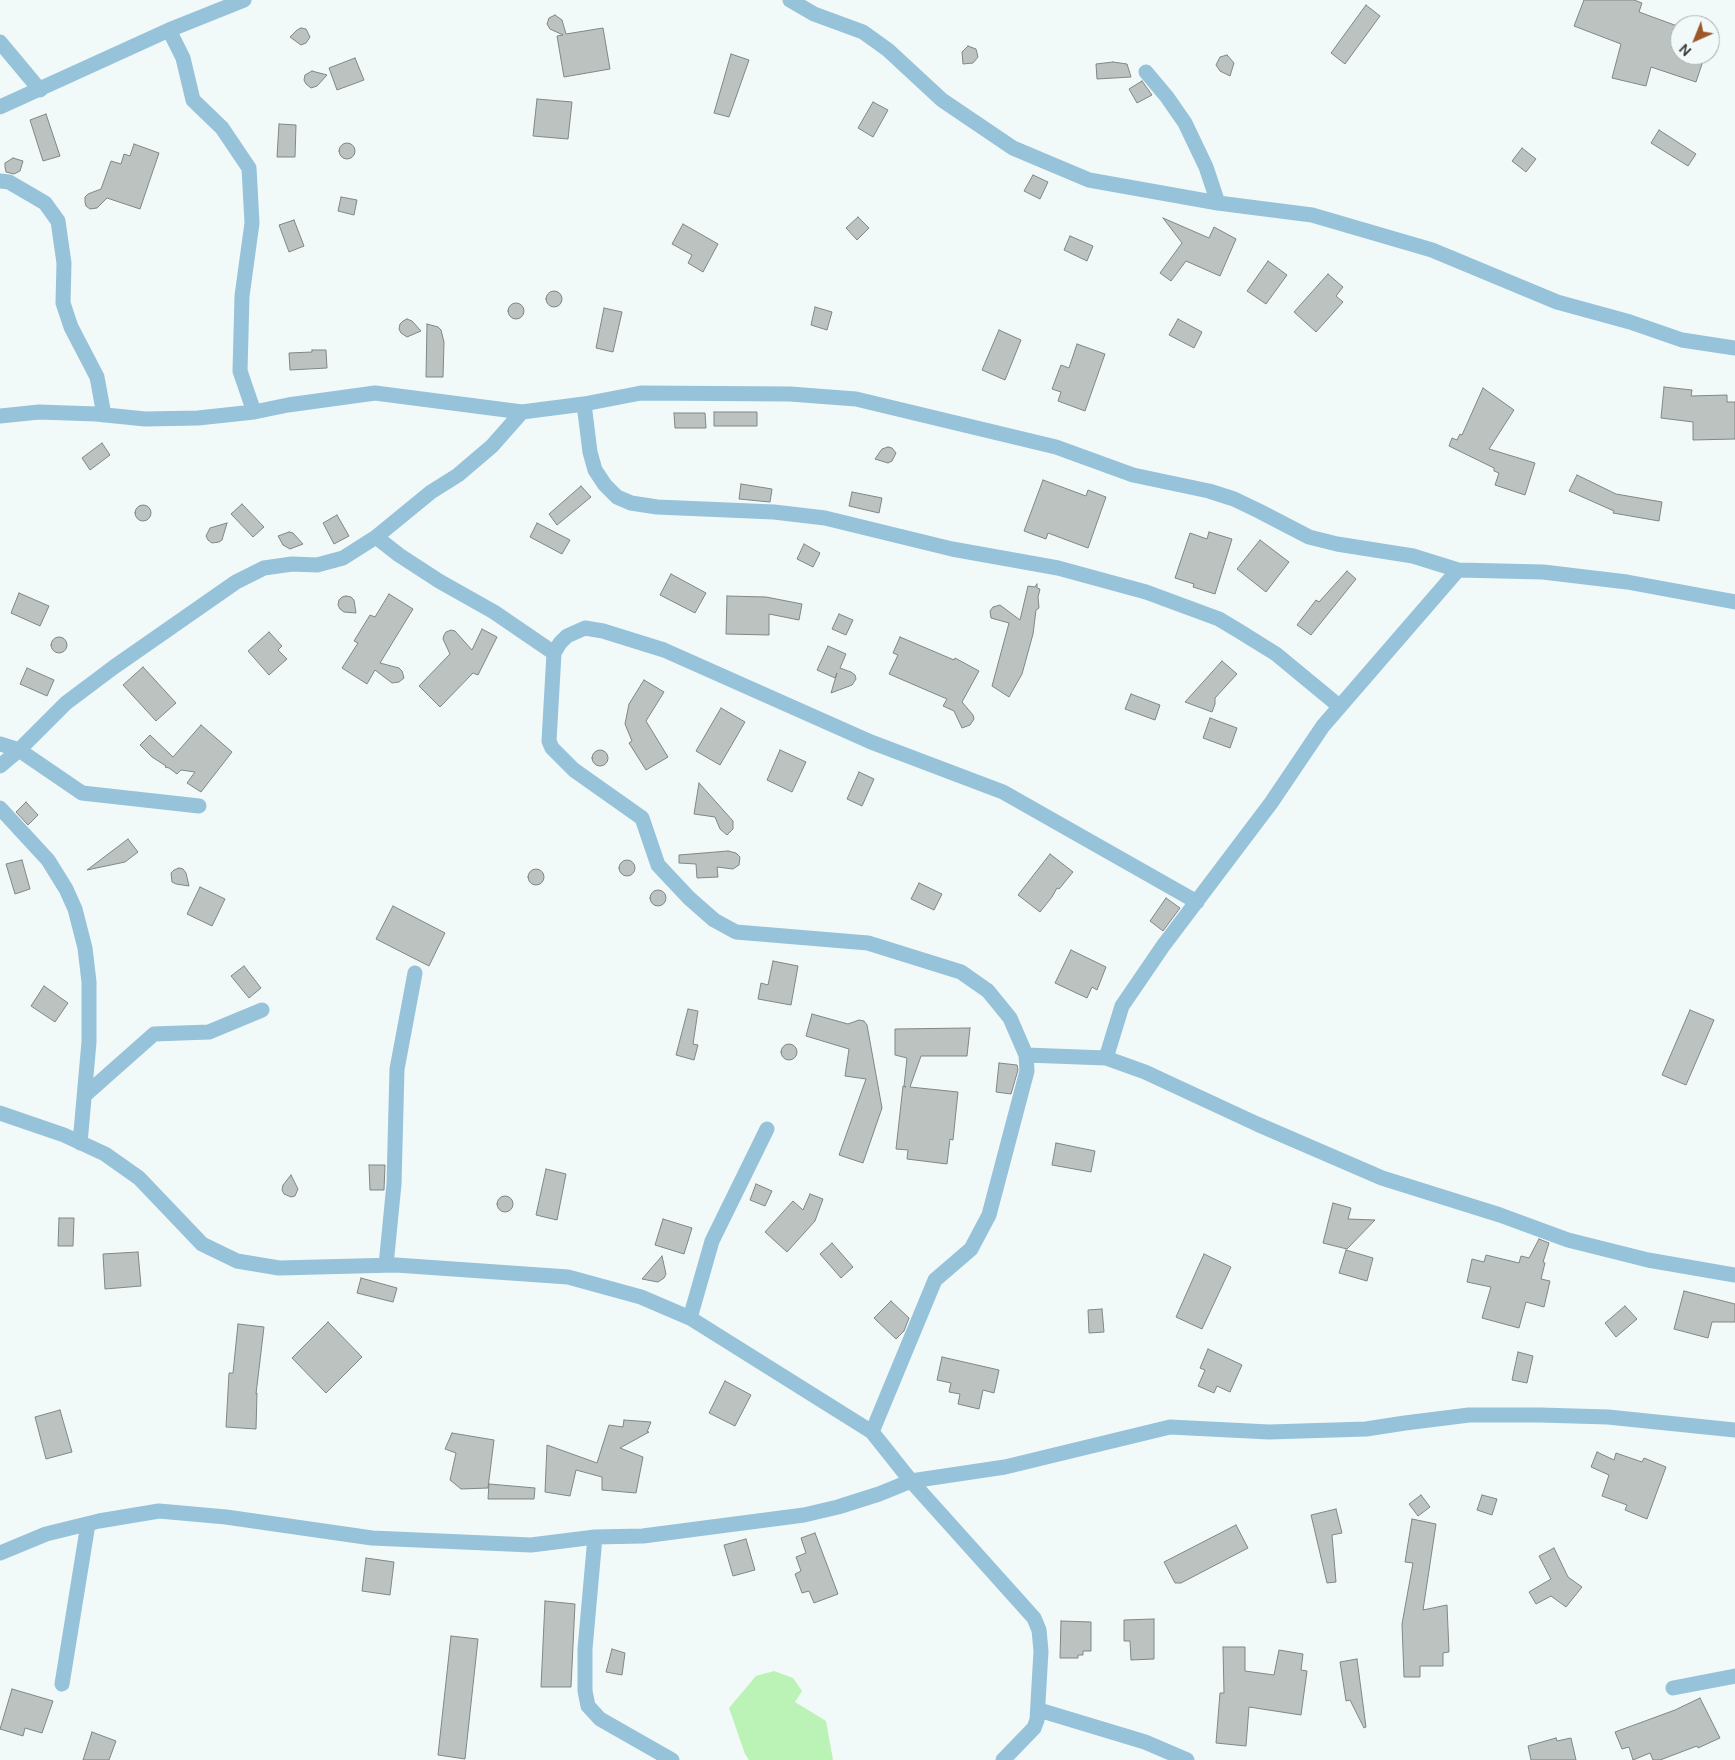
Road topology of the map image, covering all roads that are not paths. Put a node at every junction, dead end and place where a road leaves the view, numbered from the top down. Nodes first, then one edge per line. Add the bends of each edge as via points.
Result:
1 (244, 0) edge
2 (790, 0) edge
3 (169, 30) junction
4 (0, 42) edge
5 (1146, 72) dead end
6 (40, 90) junction
7 (0, 107) edge
8 (0, 181) edge
9 (1218, 203) junction
10 (1735, 348) edge
11 (584, 404) junction
12 (254, 412) junction
13 (522, 412) junction
14 (104, 415) junction
15 (0, 416) edge
16 (376, 537) junction
17 (1458, 570) junction
18 (1735, 602) edge
19 (554, 653) junction
20 (1339, 706) junction
21 (0, 744) edge
22 (19, 750) junction
23 (0, 766) edge
24 (199, 806) dead end
25 (0, 808) edge
26 (1197, 902) junction
27 (415, 973) dead end
28 (262, 1010) dead end
29 (1026, 1055) junction
30 (1106, 1058) junction
31 (84, 1096) junction
32 (0, 1113) edge
33 (767, 1129) dead end
34 (80, 1143) junction
35 (386, 1265) junction
36 (1735, 1275) edge
37 (690, 1318) junction
38 (1735, 1430) edge
39 (872, 1432) junction
40 (911, 1481) junction
41 (88, 1524) junction
42 (595, 1537) junction
43 (0, 1553) edge
44 (1735, 1676) edge
45 (62, 1684) dead end
46 (1673, 1688) dead end
47 (1038, 1710) junction
48 (669, 1759) edge
49 (1003, 1760) edge
50 (1187, 1760) edge

1 - 3 street
2 - 9 street via 814,14 863,32 888,50 942,100 1013,148 1089,180
3 - 6 street
3 - 12 street via 183,58 193,100 222,128 249,168 252,223 242,296 240,371
4 - 6 street
5 - 9 street via 1184,123 1206,167
6 - 7 street
8 - 14 street via 9,182 45,202 58,221 64,264 63,303 97,376
9 - 10 street via 1312,215 1432,250 1557,302 1682,340
11 - 13 street
11 - 17 street via 641,394 790,394 856,399 1056,447 1133,475 1209,491 1234,499 1309,537 1413,556
11 - 20 street via 595,470 617,497 631,503 657,508 774,512 825,518 952,549 1058,568 1146,592 1239,630 1276,654
12 - 13 street via 375,393
12 - 14 street via 198,418 145,419
13 - 16 street via 492,446
14 - 15 street via 39,412
16 - 19 street via 439,582 494,612
16 - 22 street via 343,558 316,565 264,568 236,582 66,703
17 - 18 street via 1543,572 1627,582
17 - 20 street
19 - 26 street via 567,636 585,628 664,650 871,742 1003,792
19 - 29 street via 549,741 552,748 574,770 642,818 658,865 714,920 736,932 868,943 961,972 988,991 1010,1018
20 - 26 street
21 - 22 street
22 - 23 street
22 - 24 street via 82,793
25 - 31 street via 48,860 75,909 89,982 89,1042
26 - 30 street via 1122,1006
27 - 35 street via 397,1069 394,1184
28 - 31 street via 209,1032 154,1034
29 - 30 street
29 - 39 street via 1027,1071 989,1215 972,1249 935,1280
30 - 36 street via 1145,1072 1382,1178 1568,1240 1648,1260
31 - 34 street
32 - 34 street
33 - 37 street via 712,1241
34 - 35 street via 104,1154 139,1178 202,1244 236,1261 279,1268
35 - 37 street via 568,1277 641,1297
37 - 39 street
38 - 40 street via 1608,1417 1531,1415 1469,1415 1366,1429 1268,1432 1170,1427 1005,1467
39 - 40 street
40 - 42 street via 879,1494 804,1515 643,1536
40 - 47 street via 1034,1618 1041,1650
41 - 42 street via 160,1511 372,1538 531,1545
41 - 43 street via 46,1534
41 - 45 street
42 - 48 street via 585,1648 588,1706 600,1719
44 - 46 street
47 - 49 street via 1034,1728
47 - 50 street via 1145,1742

